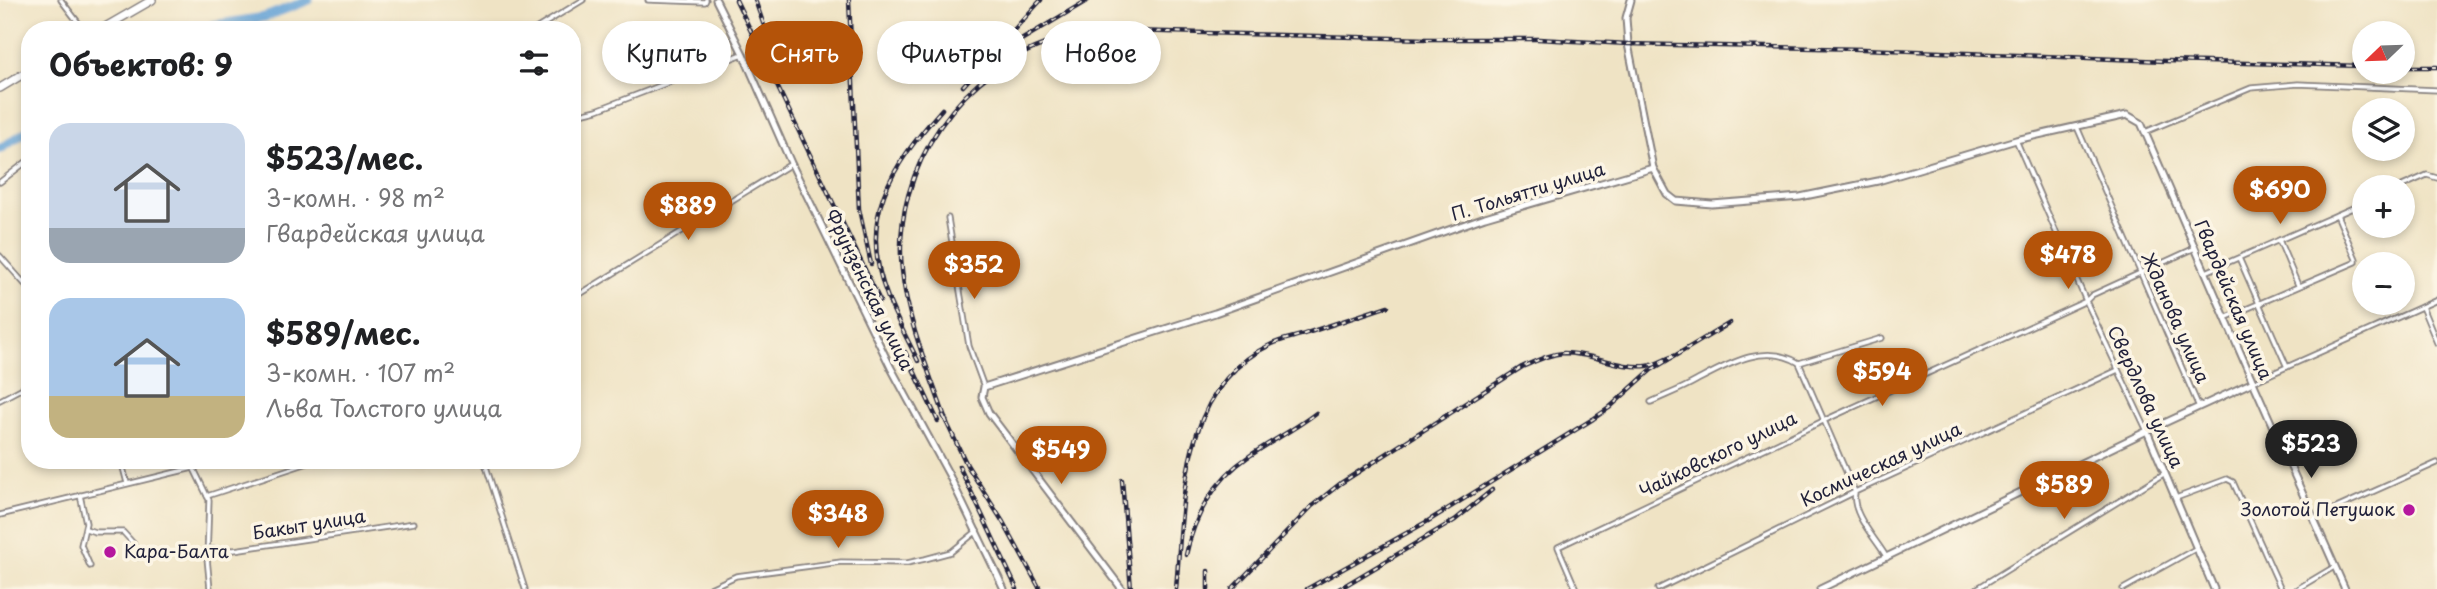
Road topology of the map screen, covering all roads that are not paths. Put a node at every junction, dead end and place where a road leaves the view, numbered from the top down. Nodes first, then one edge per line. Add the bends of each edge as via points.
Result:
1 (61, 0) edge
2 (152, 0) edge
3 (583, 0) edge
4 (648, 0) edge
5 (706, 0) edge
6 (716, 0) edge
7 (1631, 0) edge
8 (77, 21) edge
9 (116, 21) edge
10 (549, 21) edge
11 (743, 54) junction
12 (21, 75) edge
13 (0, 88) edge
14 (2437, 90) edge
15 (581, 114) edge
16 (2076, 125) junction
17 (2145, 132) junction
18 (2016, 140) junction
19 (791, 163) junction
20 (21, 166) edge
21 (1653, 168) junction
22 (2437, 178) edge
23 (2415, 180) edge
24 (0, 182) edge
25 (2352, 208) edge
26 (2337, 215) junction
27 (948, 219) dead end
28 (2279, 240) junction
29 (2195, 248) junction
30 (0, 256) edge
31 (2239, 258) junction
32 (2206, 272) junction
33 (2139, 273) junction
34 (21, 280) edge
35 (2298, 285) junction
36 (581, 293) edge
37 (2437, 300) edge
38 (2086, 301) junction
39 (2259, 303) junction
40 (2421, 307) junction
41 (2225, 318) junction
42 (1882, 338) dead end
43 (2437, 343) edge
44 (1799, 363) junction
45 (2287, 367) junction
46 (2118, 370) junction
47 (2253, 382) junction
48 (984, 387) junction
49 (21, 389) edge
50 (0, 400) edge
51 (1651, 402) dead end
52 (2199, 407) junction
53 (1823, 421) junction
54 (2147, 430) junction
55 (2437, 463) edge
56 (123, 469) edge
57 (189, 469) edge
58 (194, 469) edge
59 (290, 469) edge
60 (487, 469) edge
61 (2165, 472) junction
62 (127, 483) junction
63 (1855, 492) junction
64 (80, 495) junction
65 (207, 496) junction
66 (2176, 498) junction
67 (0, 515) edge
68 (2314, 519) junction
69 (414, 523) dead end
70 (86, 529) junction
71 (977, 531) junction
72 (2197, 548) junction
73 (207, 549) junction
74 (139, 557) dead end
75 (1887, 558) junction
76 (90, 566) dead end
77 (2335, 566) junction
78 (1003, 588) edge
79 (210, 589) edge
80 (524, 589) edge
81 (708, 589) edge
82 (995, 589) edge
83 (1122, 589) edge
84 (1577, 589) edge
85 (1658, 589) edge
86 (1820, 589) edge
87 (1976, 589) edge
88 (2123, 589) edge
89 (2214, 589) edge
90 (2281, 589) edge
91 (2297, 589) edge
92 (2345, 589) edge

1 - 8 street
2 - 9 highway
3 - 10 street
4 - 5 street
6 - 11 street, Фрунзенская улица
7 - 21 street via 1626,18 1628,44
11 - 15 street
11 - 19 street, Фрунзенская улица
12 - 13 highway
14 - 17 street via 2298,84 2251,88
16 - 17 street via 2127,116 2141,123
16 - 18 street
16 - 33 street, Жданова улица
17 - 29 street, Гвардейская улица
18 - 21 street via 1878,181 1800,197 1712,204 1676,201
18 - 38 street, Свердлова улица
19 - 36 street
19 - 71 street, Фрунзенская улица
20 - 24 street
21 - 48 street, П. Тольятти улица via 1485,217 1215,313
22 - 23 street via 2427,175
25 - 26 street
26 - 28 street
26 - 35 street via 2356,261
27 - 48 street via 970,346
28 - 31 street
28 - 35 street
29 - 32 street, Гвардейская улица
29 - 33 street, Чайковского улица
30 - 34 street
31 - 32 street
31 - 39 street
32 - 41 street, Гвардейская улица
33 - 38 street, Чайковского улица
33 - 52 street, Жданова улица
35 - 39 street
37 - 40 street
38 - 46 street, Свердлова улица
38 - 53 street, Чайковского улица
39 - 41 street
39 - 45 street
40 - 43 street
40 - 45 street
41 - 47 street, Гвардейская улица
42 - 44 street
44 - 51 street via 1770,353 1746,358
44 - 53 street
45 - 47 street
46 - 54 street, Свердлова улица
46 - 63 street, Космическая улица
47 - 52 street
47 - 68 street, Гвардейская улица
48 - 83 street via 982,397 989,413
49 - 50 street
52 - 54 street
53 - 63 street
53 - 84 street, Чайковского улица via 1558,547
54 - 61 street, Свердлова улица
54 - 75 street
55 - 68 street
56 - 62 street
57 - 62 street
58 - 65 street
59 - 65 street
60 - 80 street
61 - 66 street, Свердлова улица
61 - 87 street
62 - 64 street
63 - 75 street via 1853,502
63 - 85 street, Космическая улица
64 - 67 street
64 - 70 street
65 - 73 street
66 - 72 street, Свердлова улица
66 - 90 street via 2227,479 2233,482
68 - 77 street, Гвардейская улица
69 - 73 street, Бакыт улица via 234,550
70 - 74 street via 123,531
70 - 76 street via 81,545
71 - 78 street, Фрунзенская улица
71 - 81 street via 951,552 916,561 841,562 736,576
72 - 88 street
72 - 89 street, Свердлова улица
73 - 79 street
75 - 86 street
77 - 91 street
77 - 92 street, Гвардейская улица
78 - 82 street

